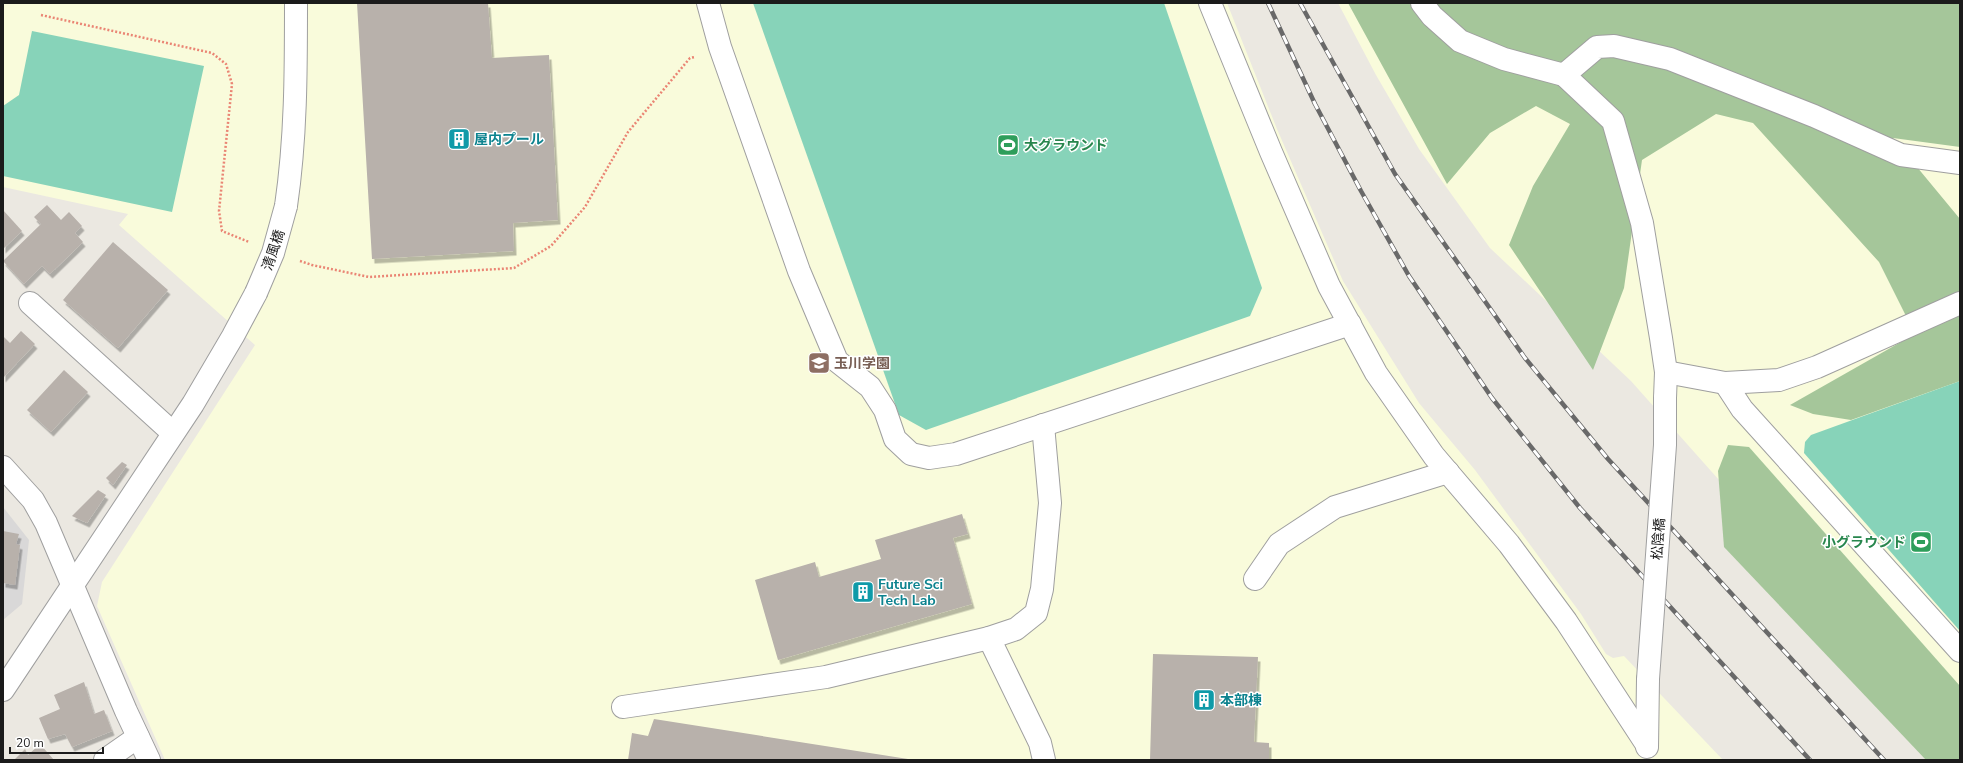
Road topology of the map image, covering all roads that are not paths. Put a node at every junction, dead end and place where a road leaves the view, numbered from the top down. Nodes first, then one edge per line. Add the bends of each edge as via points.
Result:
1 (296, 3) edge
2 (708, 3) edge
3 (1210, 3) edge
4 (1422, 3) edge
5 (1564, 75) junction
6 (1960, 163) edge
7 (30, 303) dead end
8 (1960, 303) edge
9 (1350, 324) junction
10 (1666, 372) junction
11 (1725, 383) junction
12 (1043, 425) junction
13 (173, 433) junction
14 (3, 467) edge
15 (1448, 472) junction
16 (1255, 579) dead end
17 (73, 583) junction
18 (989, 638) junction
19 (1960, 651) edge
20 (3, 690) edge
21 (623, 707) dead end
22 (138, 737) junction
23 (1646, 752) edge
24 (105, 760) edge
25 (149, 760) edge
26 (1044, 760) edge

1 - 13 street, 清風橋, bridge via 292,165 286,206 273,254 233,336
2 - 12 street via 720,47 799,271 837,361 870,387 885,410 895,439 911,454 929,458 956,454
3 - 9 street via 1329,286
4 - 5 street via 1432,16 1460,41 1504,59
5 - 6 street via 1597,47 1621,48 1670,59 1814,116 1901,155
5 - 10 street, 松陰橋 via 1613,121 1642,223
7 - 13 street
8 - 11 street via 1817,367 1779,380
9 - 12 street
9 - 15 street via 1376,373
10 - 11 street
10 - 23 street, 松陰橋, bridge via 1665,445 1648,679
11 - 19 street via 1742,409
12 - 18 street via 1050,503 1042,589 1036,613 1016,629
13 - 17 street, 清風橋
14 - 17 street via 33,500
15 - 16 street via 1335,506 1279,544
15 - 23 street via 1509,544 1566,621
17 - 20 street, 清風橋
17 - 22 street
18 - 21 street via 826,677
18 - 26 street via 1040,743
22 - 24 street
22 - 25 street

